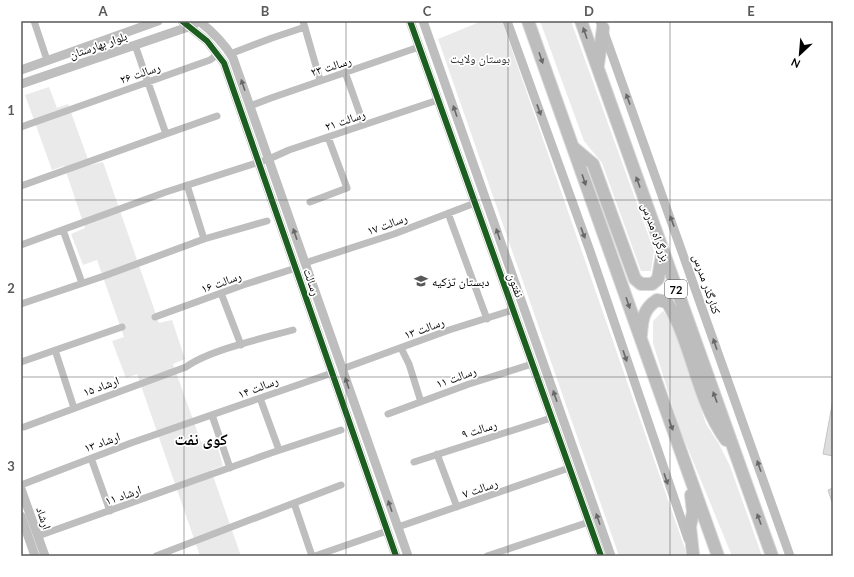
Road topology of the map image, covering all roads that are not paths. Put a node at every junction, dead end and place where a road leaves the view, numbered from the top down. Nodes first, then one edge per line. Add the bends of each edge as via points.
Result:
1 (34, 21) edge
2 (158, 21) edge
3 (410, 21) edge
4 (423, 21) edge
5 (507, 21) edge
6 (528, 21) edge
7 (581, 21) edge
8 (202, 22) edge
9 (186, 24) edge
10 (304, 24) edge
11 (601, 24) edge
12 (135, 45) junction
13 (419, 47) junction
14 (218, 54) junction
15 (230, 54) junction
16 (47, 60) junction
17 (597, 68) junction
18 (21, 70) edge
19 (345, 72) junction
20 (320, 80) junction
21 (148, 82) junction
22 (21, 84) edge
23 (438, 100) junction
24 (250, 106) junction
25 (217, 116) dead end
26 (364, 125) junction
27 (21, 126) edge
28 (168, 134) junction
29 (328, 137) junction
30 (572, 146) junction
31 (269, 159) junction
32 (259, 162) junction
33 (187, 185) junction
34 (21, 186) edge
35 (310, 202) dead end
36 (475, 203) junction
37 (448, 213) junction
38 (267, 222) dead end
39 (63, 230) junction
40 (204, 239) junction
41 (21, 245) edge
42 (300, 248) junction
43 (662, 249) junction
44 (290, 252) junction
45 (506, 257) junction
46 (496, 261) junction
47 (305, 263) junction
48 (296, 268) junction
49 (82, 283) junction
50 (221, 294) junction
51 (21, 304) edge
52 (513, 310) junction
53 (155, 317) dead end
54 (487, 319) junction
55 (122, 327) dead end
56 (293, 330) dead end
57 (640, 339) junction
58 (241, 345) junction
59 (401, 348) junction
60 (54, 350) junction
61 (21, 362) edge
62 (532, 364) junction
63 (342, 369) junction
64 (332, 373) junction
65 (260, 398) junction
66 (421, 402) junction
67 (74, 408) junction
68 (388, 414) dead end
69 (212, 415) junction
70 (552, 418) junction
71 (191, 423) joint
72 (24, 427) dead end
73 (341, 430) dead end
74 (570, 439) junction
75 (560, 441) junction
76 (279, 450) junction
77 (734, 450) junction
78 (438, 454) junction
79 (91, 458) junction
80 (414, 462) dead end
81 (230, 468) junction
82 (569, 468) junction
83 (687, 470) junction
84 (21, 485) edge
85 (341, 485) dead end
86 (21, 489) edge
87 (294, 503) junction
88 (457, 507) junction
89 (25, 511) edge
90 (110, 511) junction
91 (21, 516) edge
92 (589, 522) junction
93 (398, 527) junction
94 (387, 531) junction
95 (38, 536) junction
96 (694, 555) edge
97 (35, 556) edge
98 (44, 556) edge
99 (156, 556) edge
100 (313, 556) edge
101 (396, 556) edge
102 (408, 556) edge
103 (487, 556) edge
104 (601, 556) edge
105 (610, 556) edge
106 (718, 556) edge
107 (772, 556) edge
108 (790, 556) edge

1 - 16 street
2 - 16 street, بلوار بهارستان
3 - 13 street, نفتون
45 -> 4 street, نفتون
5 -> 96 street
6 -> 30 highway
17 -> 7 highway, بزرگراه مدرس / 72
8 - 9 street, بلوار بهارستان
8 - 15 street, رسالت via 220,39
9 - 12 street, بلوار بهارستان
9 - 14 street, رسالت
10 - 15 street
10 - 20 street
11 - 17 highway
108 -> 11 street, کنارگذر مدرس
12 - 21 street
12 - 22 street, بلوار بهارستان
13 - 19 street, رسالت ۲۳
13 - 23 street, نفتون
14 - 21 street, رسالت ۲۶ via 210,60
14 - 32 street, رسالت via 224,63
24 -> 15 street, رسالت
16 - 18 street, بلوار بهارستان
43 -> 17 highway, بزرگراه مدرس / 72
19 - 20 street, رسالت ۲۳
19 - 26 street
20 - 24 street, رسالت ۲۳
21 - 27 street, رسالت ۲۶
21 - 28 street
23 - 26 street, رسالت ۲۱
23 - 36 street, نفتون
24 - 31 street, رسالت
25 - 28 street
26 - 29 street, رسالت ۲۱
28 - 34 street
29 - 31 street, رسالت ۲۱
29 - 35 street via 347,188
30 - 43 highway via 593,164 635,278 641,284 652,284 658,279
30 -> 57 highway
31 - 32 street, رسالت ۲۱
42 -> 31 street, رسالت
32 - 33 street, رسالت ۲۱
32 - 44 street, رسالت
33 - 39 street, رسالت ۲۱
33 - 40 street
36 - 37 street, رسالت ۱۷
36 - 46 street, نفتون
37 - 47 street, رسالت ۱۷ via 394,234
37 - 54 street
38 - 40 street
39 - 41 street, رسالت ۲۱
39 - 49 street
40 - 49 street
42 - 44 street
42 - 47 street, رسالت
77 -> 43 highway, بزرگراه مدرس / 72
44 - 48 street, رسالت
45 - 46 street
74 -> 45 street, نفتون
46 - 52 street, نفتون
47 - 63 street, رسالت
48 - 50 street, رسالت ۱۶
48 - 64 street, رسالت
49 - 51 street
50 - 53 street, رسالت ۱۶
50 - 58 street
52 - 54 street, رسالت ۱۳
52 - 62 street, نفتون
54 - 59 street, رسالت ۱۳
55 - 60 street
56 - 58 street, ارشاد ۱۵
57 - 77 highway via 642,317 646,309 657,300 667,302 677,319 714,423
57 -> 83 highway
58 - 67 street, ارشاد ۱۵ via 195,360 186,367
59 - 63 street, رسالت ۱۳
59 - 66 street
60 - 61 street
60 - 67 street
62 - 66 street, رسالت ۱۱
62 - 70 street, نفتون
63 - 64 street
93 -> 63 street, رسالت
64 - 65 street, رسالت ۱۴
64 - 94 street, رسالت
65 - 69 street, رسالت ۱۴
65 - 76 street
66 - 68 street, رسالت ۱۱
67 - 72 street, ارشاد ۱۵
69 - 71 street, رسالت ۱۴
69 - 81 street
70 - 75 street, نفتون
70 - 78 street, رسالت ۹
71 - 79 street, ارشاد ۱۳
73 - 76 street, ارشاد ۱۱
74 - 75 street
105 -> 74 street, نفتون
75 - 82 street, نفتون
76 - 81 street, ارشاد ۱۱
107 -> 77 highway, بزرگراه مدرس / 72
78 - 80 street, رسالت ۹
78 - 88 street
79 - 84 street, ارشاد ۱۳
79 - 90 street
81 - 90 street, ارشاد ۱۱
82 - 88 street, رسالت ۷
82 - 92 street, نفتون
83 - 96 highway via 693,512 690,527
83 - 106 highway
85 - 87 street
86 - 89 street, ارشاد
87 - 99 street
87 - 100 street
88 - 93 street, رسالت ۷
89 - 95 street, ارشاد
90 - 95 street, ارشاد ۱۱
91 - 97 street, ارشاد
92 - 103 street
92 - 104 street, نفتون
93 - 94 street
93 - 102 street, رسالت
94 - 100 street
94 - 101 street, رسالت
95 - 98 street, ارشاد

